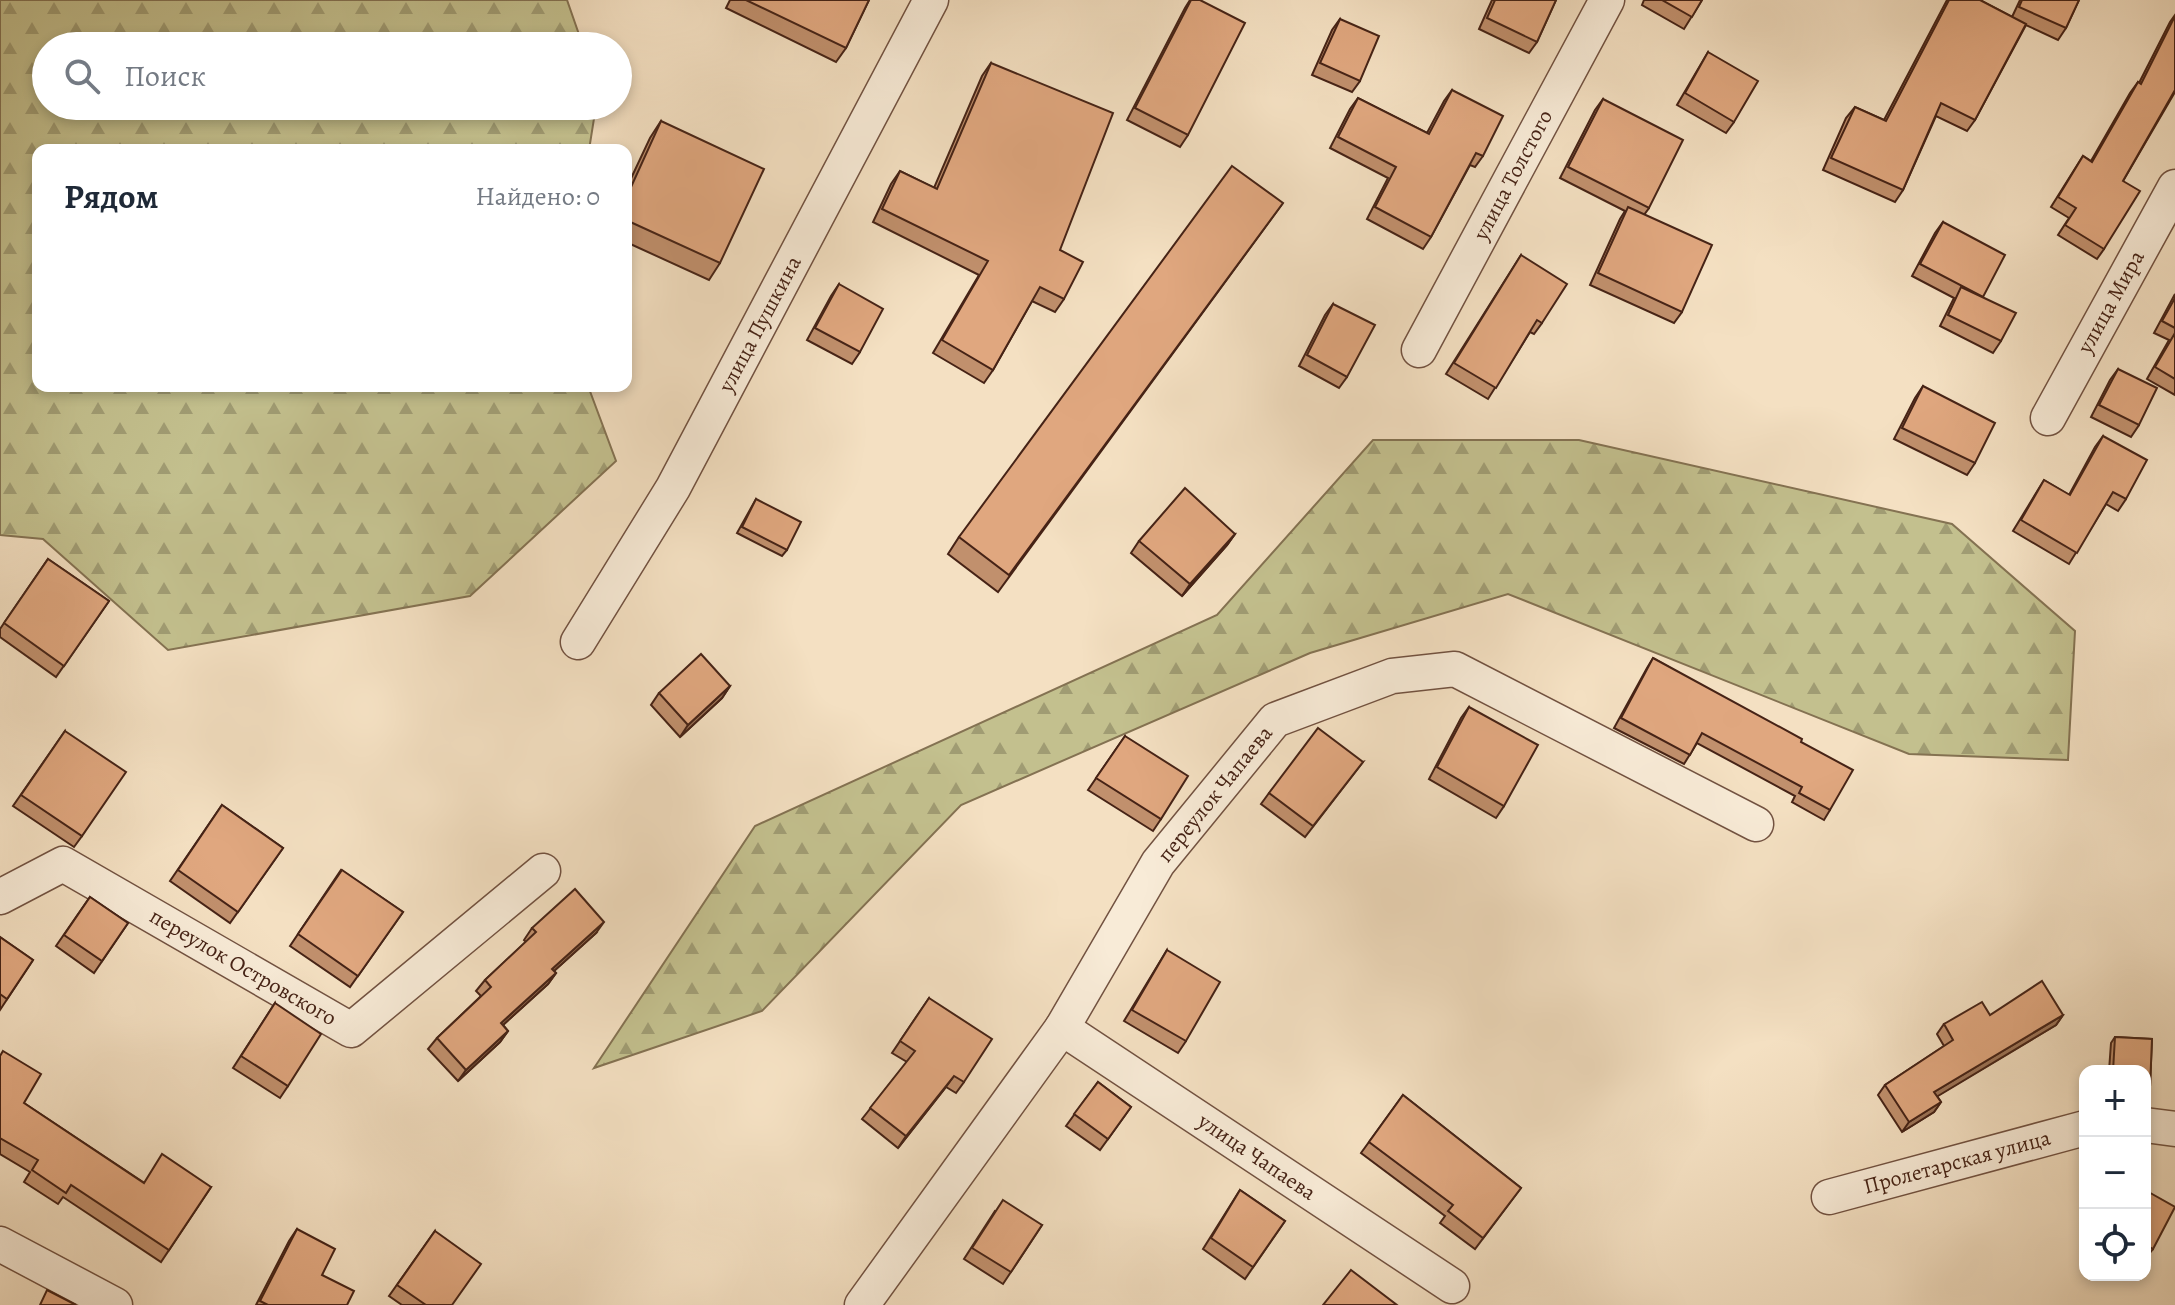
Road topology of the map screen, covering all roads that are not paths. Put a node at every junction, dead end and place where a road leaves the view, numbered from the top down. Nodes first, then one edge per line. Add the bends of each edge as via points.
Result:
1 (931, 0) edge
2 (1607, 0) edge
3 (2175, 187) edge
4 (1419, 350) dead end
5 (2048, 418) dead end
6 (578, 642) dead end
7 (1756, 824) dead end
8 (543, 871) dead end
9 (0, 897) edge
10 (1062, 1028) junction
11 (2151, 1126) edge
12 (2175, 1129) edge
13 (2079, 1130) edge
14 (1829, 1197) dead end
15 (0, 1244) edge
16 (1452, 1286) dead end
17 (115, 1305) edge
18 (862, 1305) edge

1 - 6 street, улица Пушкина via 673,488
2 - 4 street, улица Толстого
3 - 5 street, улица Мира
7 - 10 street, переулок Чапаева via 1455,669 1392,676 1275,720 1158,863
8 - 9 street, переулок Островского via 351,1030 63,864
10 - 16 street, улица Чапаева
10 - 18 street, переулок Чапаева
11 - 12 street
13 - 14 street, Пролетарская улица
15 - 17 street

